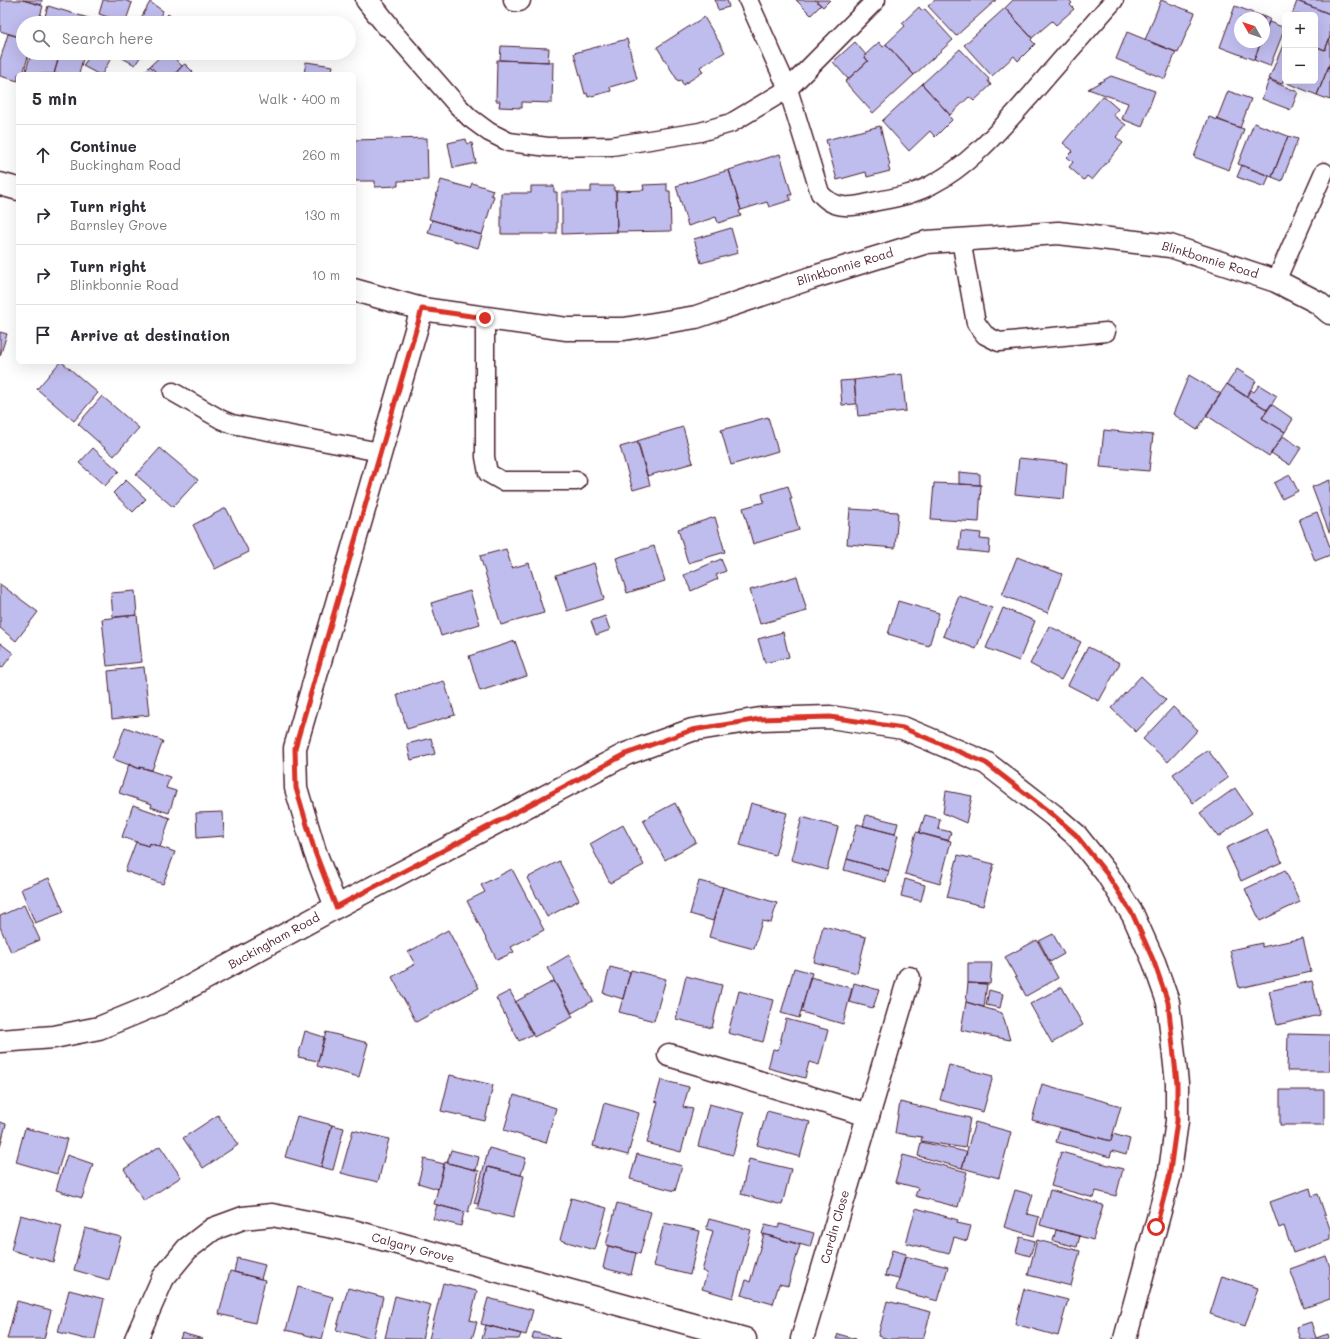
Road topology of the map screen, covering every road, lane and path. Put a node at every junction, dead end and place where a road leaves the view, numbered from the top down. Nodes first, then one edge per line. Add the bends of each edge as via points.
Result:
1 (368, 0) edge
2 (515, 0) edge
3 (519, 0) edge
4 (748, 0) edge
5 (876, 0) edge
6 (1114, 0) edge
7 (387, 25) joint
8 (788, 89) junction
9 (1324, 172) dead end
10 (0, 184) edge
11 (16, 188) edge
12 (961, 240) junction
13 (1276, 281) junction
14 (356, 291) edge
15 (422, 309) junction
16 (1330, 313) edge
17 (485, 318) junction
18 (1106, 332) dead end
19 (173, 392) dead end
20 (380, 452) junction
21 (577, 481) dead end
22 (336, 907) junction
23 (909, 978) dead end
24 (0, 1041) edge
25 (669, 1055) dead end
26 (868, 1115) junction
27 (136, 1339) edge
28 (745, 1339) edge
29 (802, 1339) edge
30 (1125, 1339) edge

1 - 7 street
2 - 3 street
4 - 8 lane
5 - 8 lane
6 - 8 lane via 987,144 955,171 931,186 911,193 853,207 840,206 826,200 819,189
7 - 8 lane via 470,118 509,142 548,147 612,146 700,132 731,123
9 - 13 lane
10 - 11 street
12 - 13 street, Blinkbonnie Road via 1058,233 1170,246
12 - 17 street, Blinkbonnie Road via 927,242 696,317 624,329 568,329
12 - 18 lane via 976,323 985,335 999,342
13 - 16 street, Blinkbonnie Road via 1317,302
14 - 15 street, Blinkbonnie Road
15 - 17 street, Blinkbonnie Road
15 - 20 street
17 - 21 lane via 485,457 488,473 502,481
19 - 20 lane via 232,424
20 - 22 street via 295,748 296,788 315,852
22 - 24 street, Buckingham Road via 160,1003 98,1028 54,1037
22 - 30 street, Buckingham Road via 626,754 692,730 760,719 830,717 903,728 986,763 1076,835 1107,874 1133,915 1168,1002 1177,1083 1177,1121 1169,1178
23 - 26 street, Cardin Close
25 - 26 street
26 - 29 street, Cardin Close
27 - 28 street, Calgary Grove via 163,1278 187,1249 213,1229 242,1218 272,1215 353,1231

